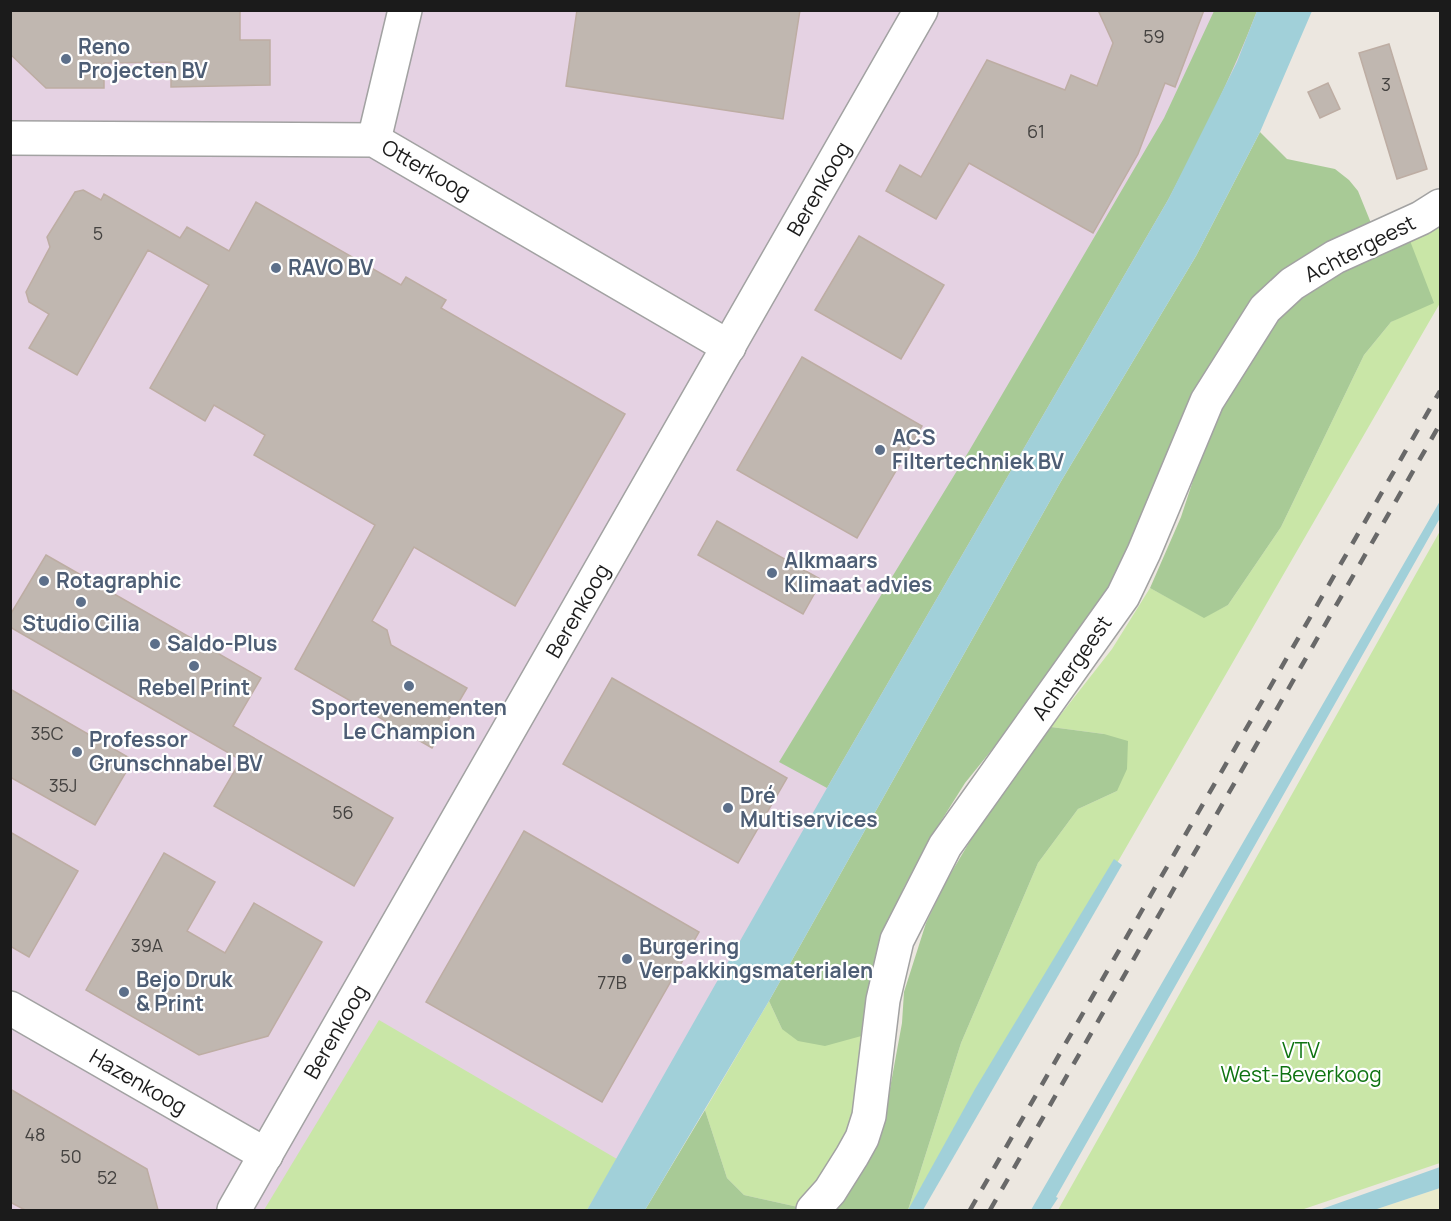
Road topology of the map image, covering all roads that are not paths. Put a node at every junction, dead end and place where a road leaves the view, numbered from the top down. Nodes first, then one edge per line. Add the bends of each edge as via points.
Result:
1 (405, 10) edge
2 (921, 10) edge
3 (10, 138) edge
4 (374, 140) junction
5 (1440, 206) edge
6 (729, 347) junction
7 (10, 1008) edge
8 (266, 1155) junction
9 (234, 1210) edge
10 (813, 1210) edge

1 - 4 street
2 - 6 street, Berenkoog
3 - 4 street, Otterkoog
4 - 6 street, Otterkoog
5 - 10 street, Achtergeest via 1335,257 1292,284 1265,309 1207,401 1123,596 945,846 897,940 883,1000 869,1116 852,1156
6 - 8 street, Berenkoog
7 - 8 street, Hazenkoog
8 - 9 street, Berenkoog

